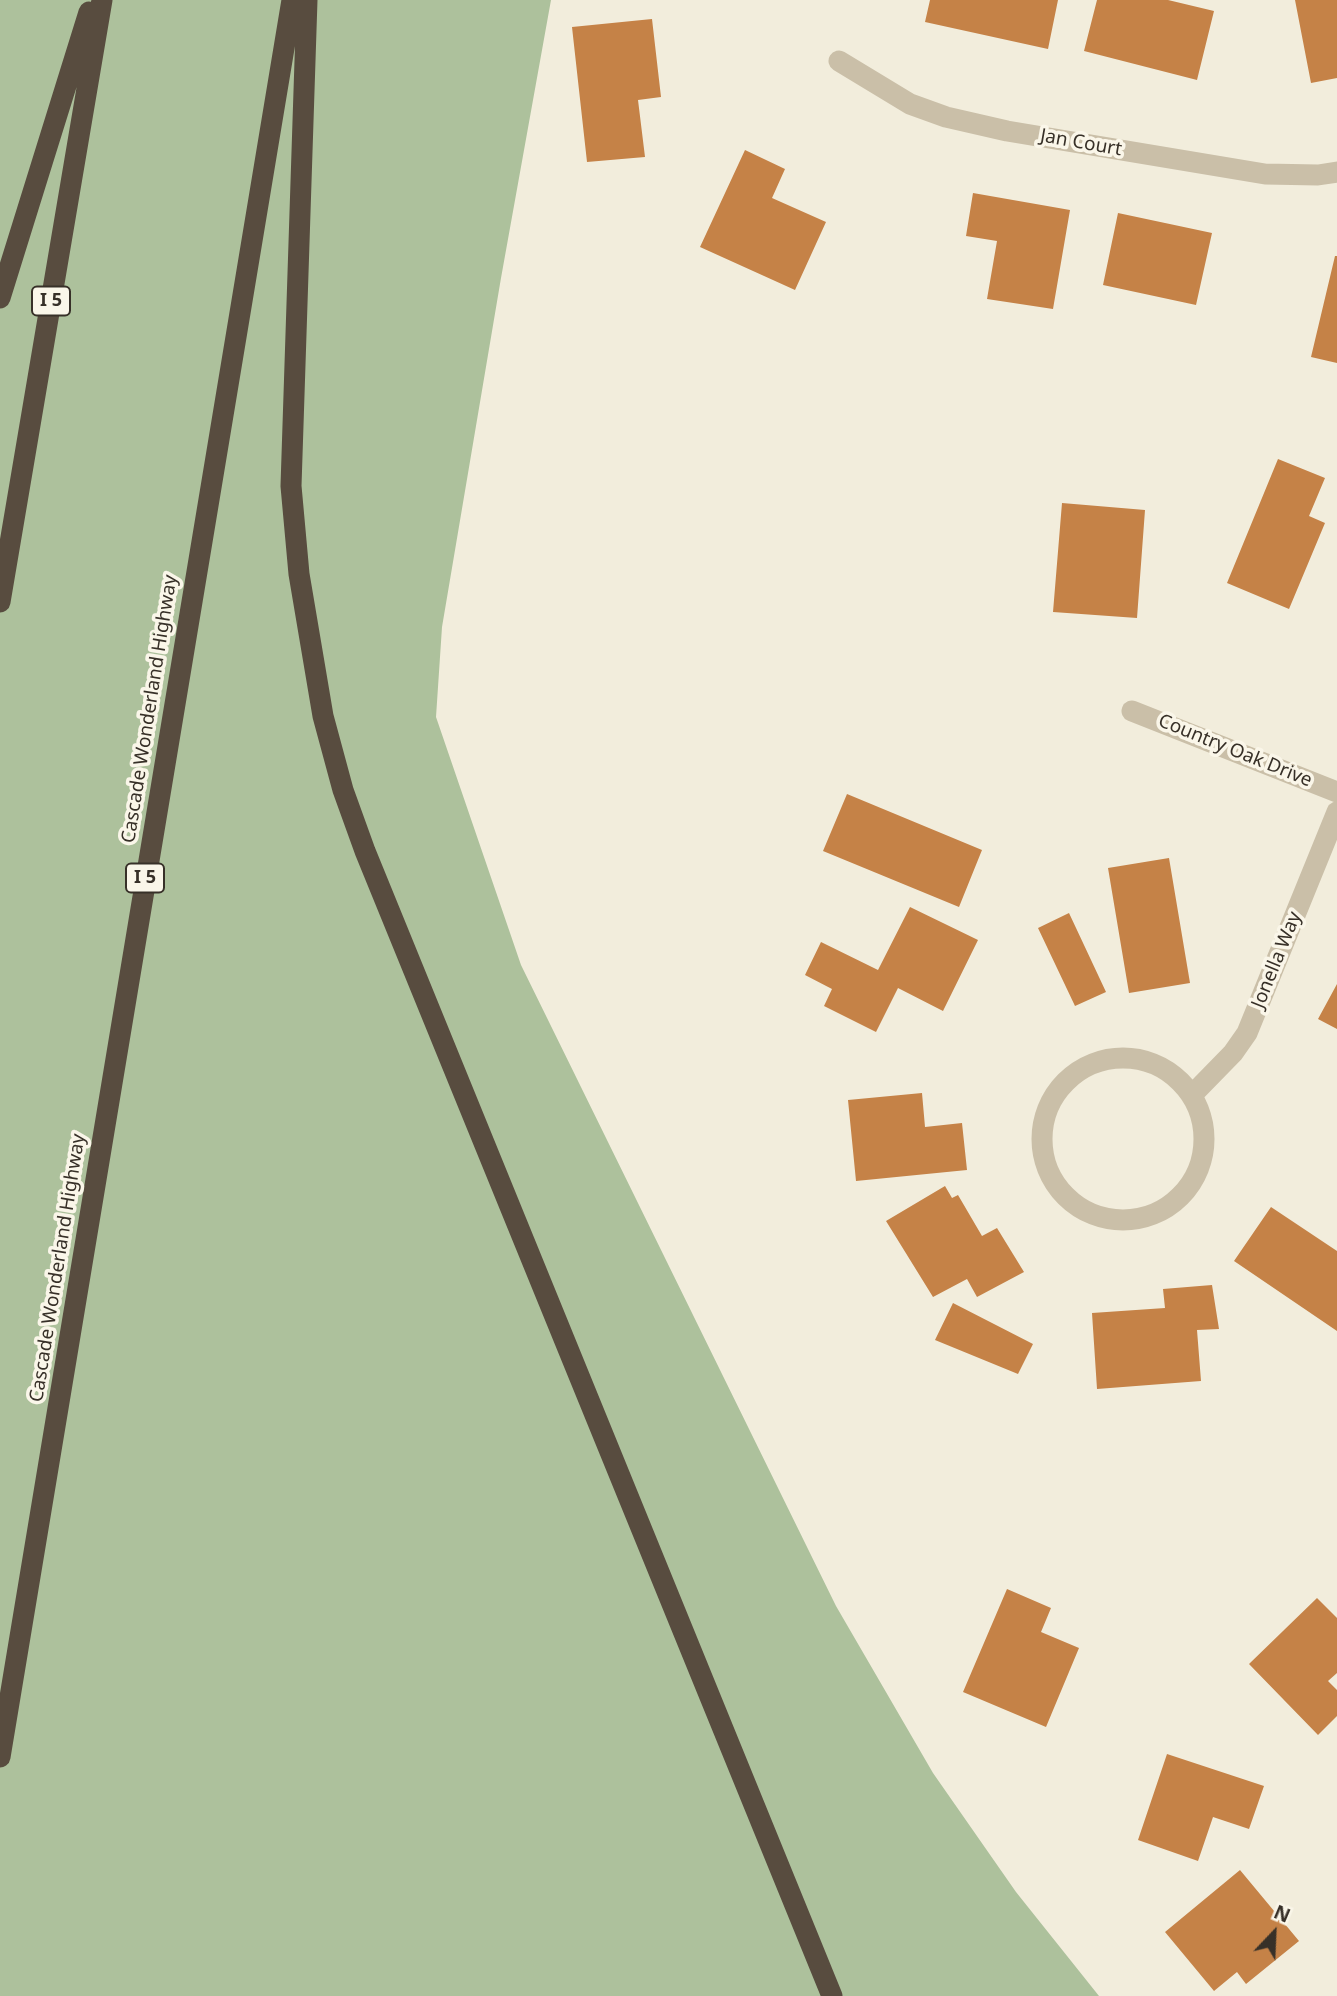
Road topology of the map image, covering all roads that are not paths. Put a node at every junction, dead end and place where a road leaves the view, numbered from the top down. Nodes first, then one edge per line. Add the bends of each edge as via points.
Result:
1 (93, 0) edge
2 (102, 0) edge
3 (292, 0) edge
4 (307, 0) edge
5 (839, 61) dead end
6 (1337, 172) edge
7 (0, 298) edge
8 (0, 602) edge
9 (1132, 711) dead end
10 (1337, 792) edge
11 (1337, 812) edge
12 (1193, 1094) junction
13 (0, 1757) edge
14 (832, 1996) edge

1 - 7 highway
2 - 8 highway, I 5
3 - 13 highway, Cascade Wonderland Highway / I 5
4 - 14 highway via 291,486 301,587 323,716 365,851
5 - 6 street, Jan Court via 910,104 946,117 1265,174
9 - 10 street, Country Oak Drive
11 - 12 street, Jonella Way via 1247,1033
12 - 12 street via 1173,1075 1149,1062 1122,1058 1095,1063 1071,1076 1053,1097 1043,1122 1042,1149 1049,1175 1065,1196 1086,1212 1112,1220 1138,1219 1163,1211 1184,1194 1198,1171 1204,1145 1202,1119

